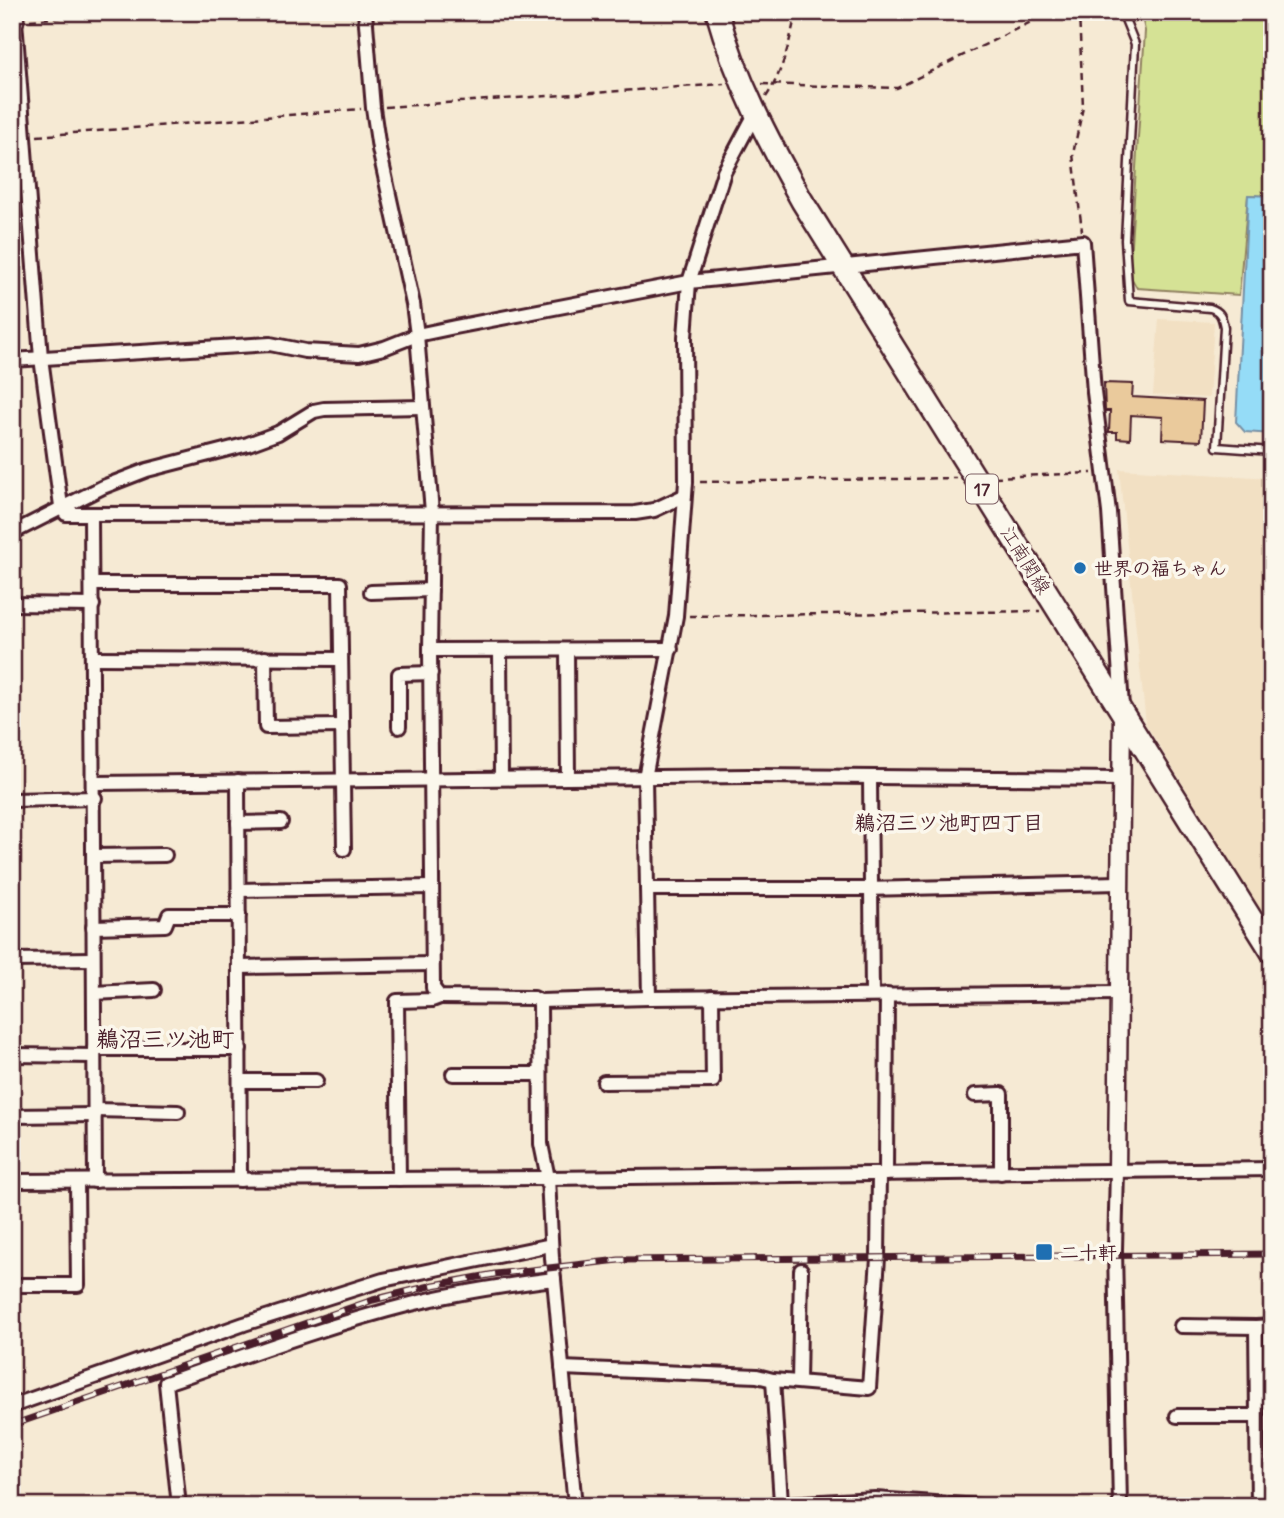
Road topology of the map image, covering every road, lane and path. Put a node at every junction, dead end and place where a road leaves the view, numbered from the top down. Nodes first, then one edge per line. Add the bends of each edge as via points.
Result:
1 (130, 12) edge
2 (365, 12) edge
3 (717, 12) edge
4 (796, 12) edge
5 (1051, 12) edge
6 (1079, 12) edge
7 (1122, 12) edge
8 (15, 17) edge
9 (741, 83) junction
10 (775, 85) junction
11 (373, 108) junction
12 (755, 114) junction
13 (22, 137) junction
14 (1083, 242) junction
15 (842, 265) junction
16 (689, 282) junction
17 (417, 335) junction
18 (41, 358) junction
19 (12, 360) edge
20 (422, 407) junction
21 (1272, 451) edge
22 (1105, 471) junction
23 (975, 478) junction
24 (686, 482) junction
25 (684, 496) junction
26 (61, 506) junction
27 (432, 512) junction
28 (91, 515) junction
29 (12, 533) edge
30 (92, 584) junction
31 (431, 590) junction
32 (371, 592) dead end
33 (12, 604) edge
34 (93, 605) junction
35 (1058, 611) junction
36 (676, 616) junction
37 (671, 649) junction
38 (430, 650) junction
39 (500, 650) junction
40 (568, 650) junction
41 (93, 658) junction
42 (265, 659) junction
43 (341, 659) junction
44 (430, 673) junction
45 (1122, 711) junction
46 (342, 726) junction
47 (399, 727) dead end
48 (501, 778) junction
49 (568, 778) junction
50 (645, 778) junction
51 (870, 778) junction
52 (432, 779) junction
53 (1121, 779) junction
54 (343, 780) junction
55 (238, 781) junction
56 (95, 783) junction
57 (95, 798) junction
58 (13, 800) edge
59 (238, 822) junction
60 (281, 822) dead end
61 (344, 849) dead end
62 (165, 855) dead end
63 (94, 856) junction
64 (1119, 883) junction
65 (432, 887) junction
66 (647, 889) junction
67 (871, 889) junction
68 (239, 890) junction
69 (239, 915) junction
70 (93, 927) junction
71 (1272, 952) edge
72 (93, 958) junction
73 (12, 960) edge
74 (432, 964) junction
75 (239, 967) junction
76 (155, 990) dead end
77 (93, 993) junction
78 (1119, 993) junction
79 (872, 995) junction
80 (887, 995) junction
81 (440, 997) junction
82 (712, 997) junction
83 (649, 998) junction
84 (540, 1002) junction
85 (240, 1049) junction
86 (94, 1053) junction
87 (12, 1055) edge
88 (453, 1074) dead end
89 (540, 1074) junction
90 (240, 1081) junction
91 (316, 1081) dead end
92 (604, 1082) dead end
93 (975, 1095) dead end
94 (95, 1112) junction
95 (178, 1112) dead end
96 (12, 1116) edge
97 (1272, 1169) edge
98 (1116, 1171) junction
99 (1000, 1172) junction
100 (882, 1174) junction
101 (548, 1178) junction
102 (398, 1179) junction
103 (240, 1180) junction
104 (12, 1181) edge
105 (77, 1181) junction
106 (96, 1181) junction
107 (551, 1245) junction
108 (801, 1270) dead end
109 (554, 1279) junction
110 (12, 1285) edge
111 (1181, 1326) dead end
112 (1272, 1326) edge
113 (1256, 1327) junction
114 (562, 1368) junction
115 (774, 1380) junction
116 (799, 1382) junction
117 (12, 1406) edge
118 (1177, 1416) dead end
119 (1256, 1416) junction
120 (781, 1503) junction
121 (179, 1506) edge
122 (573, 1506) edge
123 (748, 1506) edge
124 (979, 1506) edge
125 (1120, 1506) edge
126 (1258, 1506) edge

1 - 8 path
2 - 11 street
3 - 9 main road, 江南関線 / 17
4 - 10 path
5 - 10 path via 897,88
6 - 14 path via 1083,107 1073,154
7 - 21 lane via 1135,44 1125,240 1129,301 1217,310 1224,327 1217,447
8 - 13 street
9 - 11 path
9 - 12 main road, 江南関線 / 17
10 - 12 path
11 - 13 path
11 - 17 street
12 - 15 main road, 江南関線 / 17
12 - 16 street via 724,172
13 - 18 street
14 - 15 street
14 - 22 street
15 - 16 street
15 - 23 main road, 江南関線 / 17
16 - 17 street
16 - 24 street
17 - 18 street via 359,354 270,344
17 - 20 street
18 - 19 street
18 - 26 street
20 - 26 street via 314,411 278,433 147,470
20 - 27 street
22 - 23 path
22 - 45 street
23 - 24 path
23 - 35 main road, 江南関線 / 17
24 - 25 street
25 - 27 street via 635,513
25 - 36 street
26 - 28 street via 66,514
26 - 29 street
27 - 28 street
27 - 31 street
28 - 30 street
30 - 34 street
30 - 43 street via 341,584
31 - 32 street
31 - 38 street
33 - 34 street
34 - 41 street
35 - 36 path
35 - 45 main road, 江南関線 / 17
36 - 37 street
37 - 40 street
37 - 50 street
38 - 39 street
38 - 44 street
39 - 40 street
39 - 48 street
40 - 49 street
41 - 42 street
41 - 56 street
42 - 43 street
42 - 46 street via 266,727
43 - 46 street
44 - 47 street via 399,674
44 - 52 street
45 - 53 street
45 - 71 main road, 江南関線 / 17
46 - 54 street
48 - 49 street
48 - 52 street
49 - 50 street
50 - 51 street
50 - 66 street
51 - 53 street
51 - 67 street
52 - 54 street
52 - 65 street
53 - 64 street
54 - 55 street
54 - 61 street
55 - 56 street
55 - 59 street
56 - 57 street
57 - 58 street
57 - 63 street
59 - 60 street
59 - 68 street
62 - 63 street
63 - 70 street
64 - 67 street
64 - 78 street
65 - 68 street
65 - 74 street
66 - 67 street
66 - 83 street
67 - 79 street
68 - 69 street
69 - 70 street via 169,915 165,925
69 - 75 street
70 - 72 street
72 - 73 street
72 - 77 street
74 - 75 street
74 - 81 street via 433,988
75 - 85 street
76 - 77 street
77 - 86 street
78 - 80 street
78 - 98 street
79 - 80 street
79 - 82 street
80 - 100 street
81 - 84 street via 534,998
81 - 102 street via 397,1001
82 - 83 street
82 - 92 street via 713,1081
83 - 84 street
84 - 89 street
85 - 86 street
85 - 90 street
86 - 87 street
86 - 94 street
88 - 89 street
89 - 101 street via 541,1144
90 - 91 street
90 - 103 street
93 - 99 street via 1001,1094
94 - 95 street
94 - 96 street
94 - 106 street
97 - 98 street
98 - 99 street
98 - 125 street
99 - 100 street
100 - 101 street
100 - 116 street via 869,1388
101 - 102 street
101 - 107 street
102 - 103 street
103 - 106 street
104 - 105 street
105 - 106 street
105 - 110 street via 78,1285
107 - 109 street
107 - 117 street via 360,1287
108 - 116 street
109 - 114 street
109 - 121 street via 410,1304 166,1382
111 - 113 street
112 - 113 street
113 - 119 street
114 - 115 street
114 - 122 street
115 - 116 street
115 - 120 street
118 - 119 street
119 - 126 street
120 - 123 street
120 - 124 street via 875,1499

